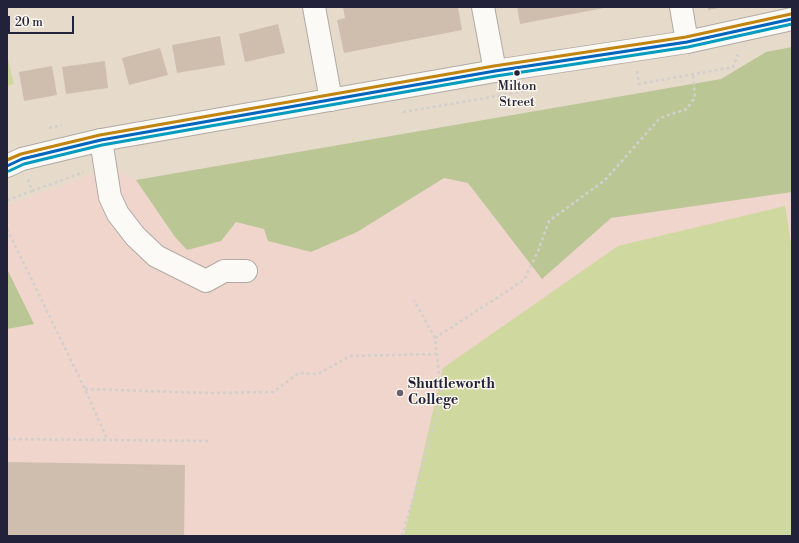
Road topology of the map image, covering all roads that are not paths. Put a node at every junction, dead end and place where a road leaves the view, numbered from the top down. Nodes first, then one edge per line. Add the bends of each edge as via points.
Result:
1 (314, 7) edge
2 (483, 7) edge
3 (681, 7) edge
4 (792, 19) edge
5 (687, 42) junction
6 (495, 71) junction
7 (331, 100) junction
8 (101, 140) junction
9 (7, 166) edge
10 (246, 271) dead end

1 - 7 main road
2 - 6 main road
3 - 5 main road
4 - 5 main road
5 - 6 main road
6 - 7 main road
7 - 8 main road
8 - 9 main road via 22,159
8 - 10 main road via 110,196 118,214 135,236 156,256 206,289 224,272

